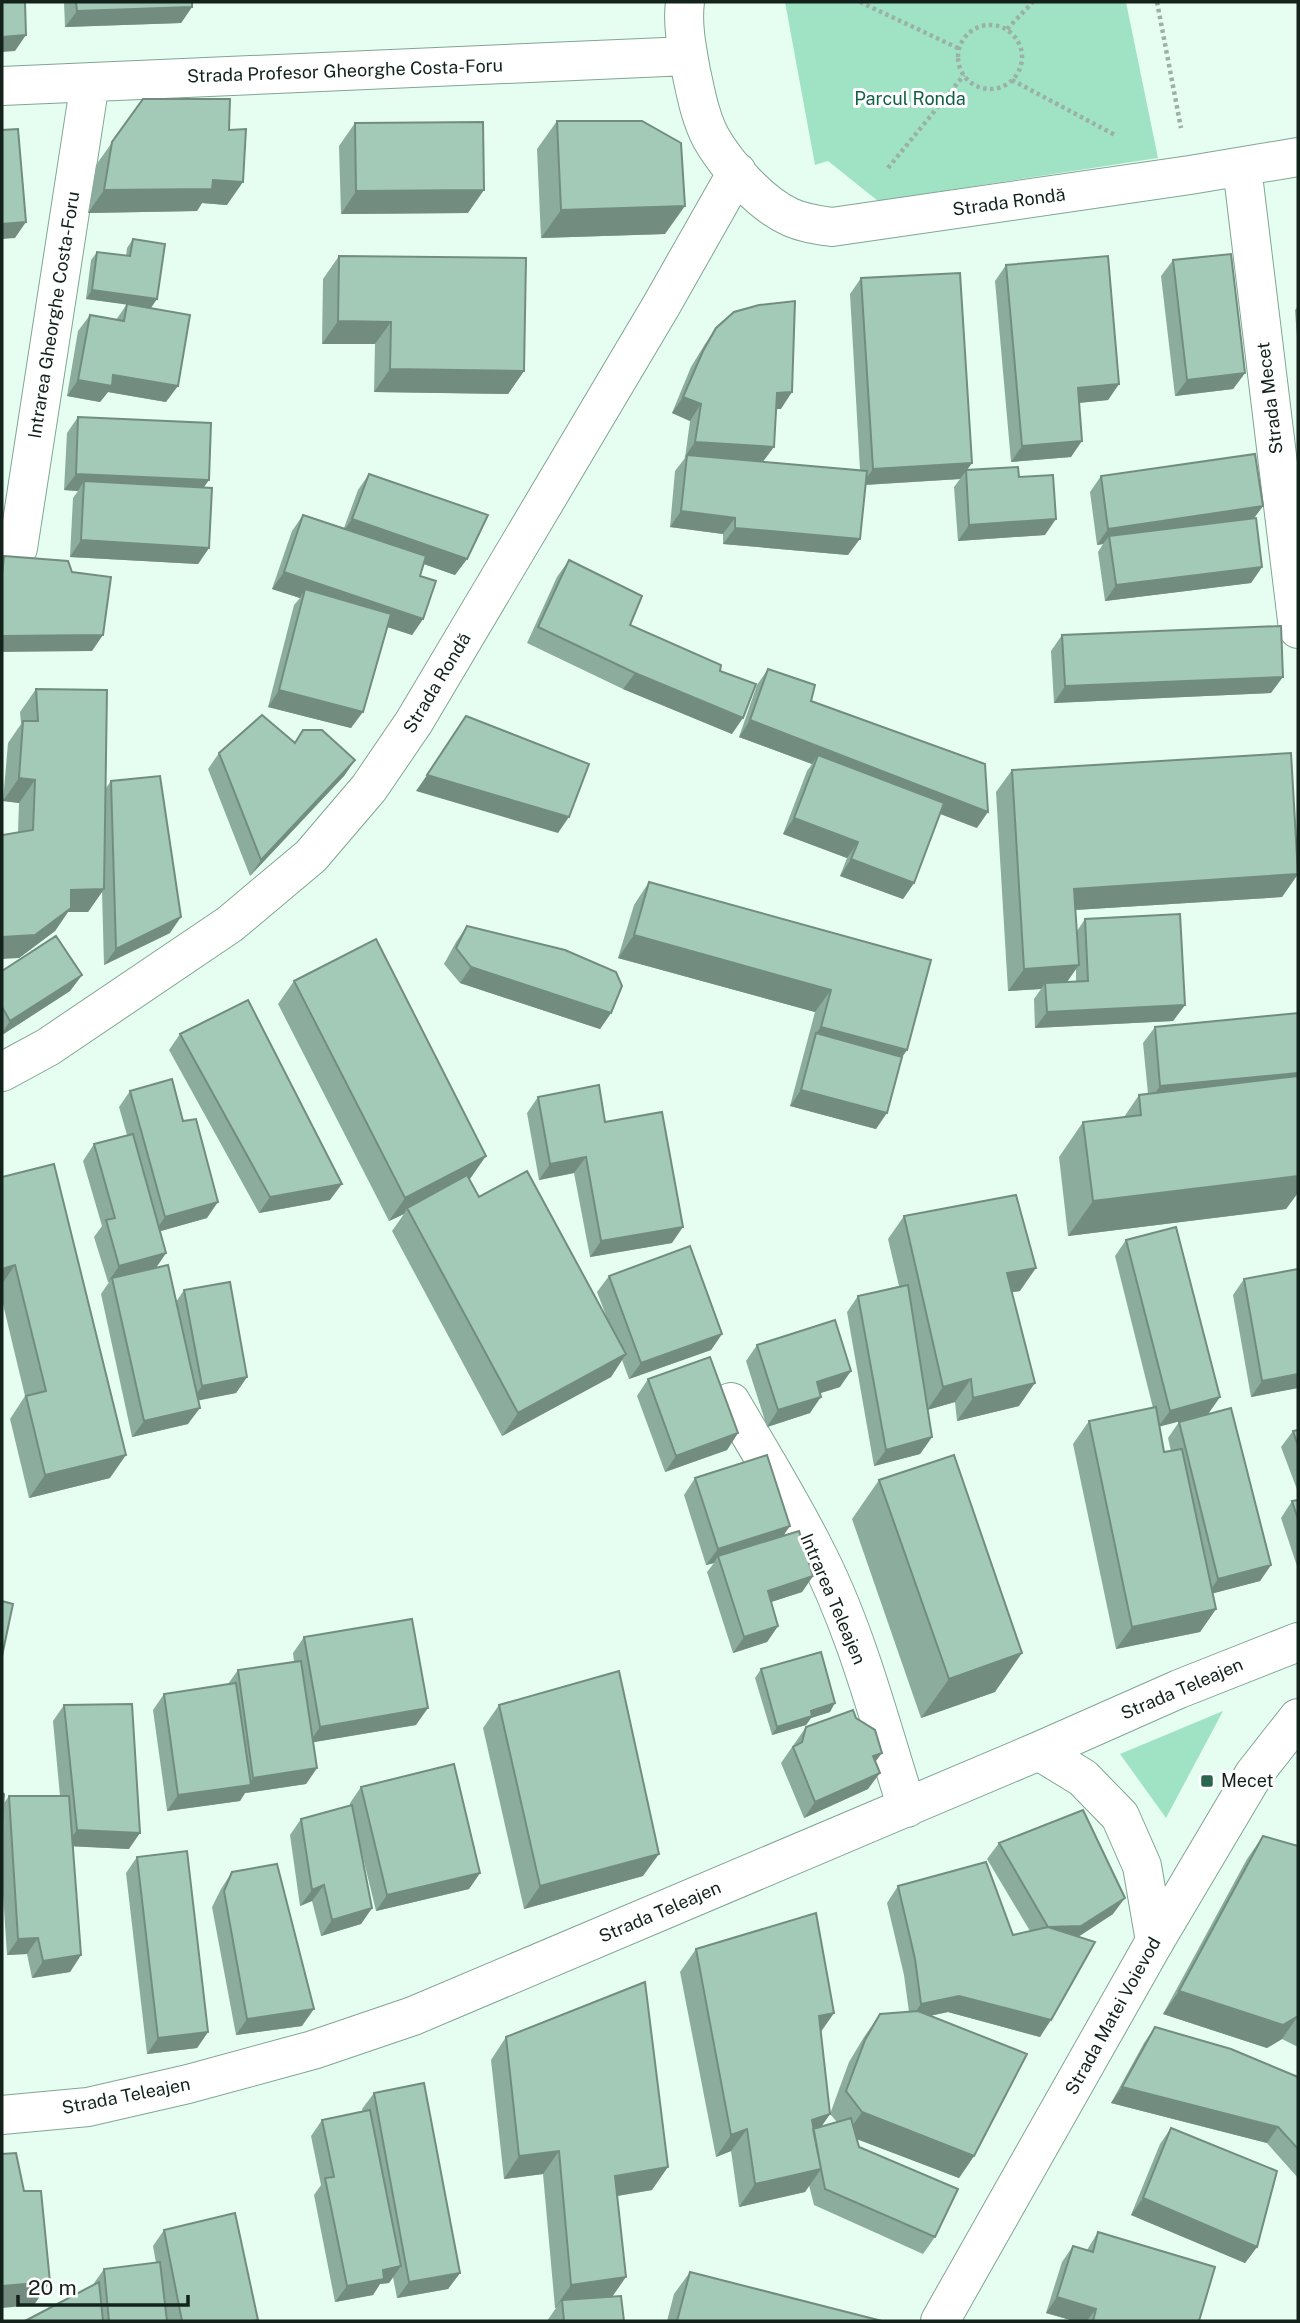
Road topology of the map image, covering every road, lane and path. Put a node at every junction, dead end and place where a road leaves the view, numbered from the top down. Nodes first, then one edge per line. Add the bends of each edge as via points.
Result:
1 (685, 2) edge
2 (860, 2) edge
3 (1033, 2) edge
4 (1157, 2) edge
5 (1007, 29) junction
6 (960, 49) junction
7 (688, 56) junction
8 (964, 75) junction
9 (1012, 80) junction
10 (90, 82) junction
11 (2, 86) edge
12 (1121, 139) dead end
13 (1298, 158) edge
14 (1242, 167) junction
15 (885, 171) dead end
16 (737, 172) junction
17 (1190, 175) junction
18 (18, 548) dead end
19 (1298, 629) edge
20 (2, 1072) edge
21 (731, 1402) dead end
22 (1298, 1642) edge
23 (1298, 1718) edge
24 (1039, 1751) junction
25 (907, 1808) junction
26 (1155, 1941) junction
27 (2, 2115) edge
28 (940, 2321) edge

1 - 7 street, Strada Rondă
2 - 6 path
3 - 5 path
4 - 17 path
5 - 6 path via 978,27
5 - 9 path via 1022,53
6 - 8 path
7 - 10 street, Strada Profesor Gheorghe Costa-Foru
7 - 16 street, Strada Rondă via 698,106 712,138
8 - 9 path via 982,88
8 - 15 path
9 - 12 path
10 - 11 street, Strada Profesor Gheorghe Costa-Foru
10 - 18 street, Intrarea Gheorghe Costa-Foru
13 - 14 street, Strada Rondă
14 - 17 street, Strada Rondă
14 - 19 street, Strada Mecet
16 - 17 street, Strada Rondă via 761,198 789,217 832,227
16 - 20 street, Strada Rondă via 414,722 369,788 311,856 230,924 48,1047
21 - 25 street, Intrarea Teleajen via 814,1547 836,1597
22 - 24 street, Strada Teleajen
23 - 26 street, Strada Matei Voievod via 1254,1774
24 - 25 street, Strada Teleajen
24 - 26 street via 1083,1778 1121,1816 1142,1866
25 - 27 street, Strada Teleajen via 413,2017 188,2084 88,2107
26 - 28 street, Strada Matei Voievod

